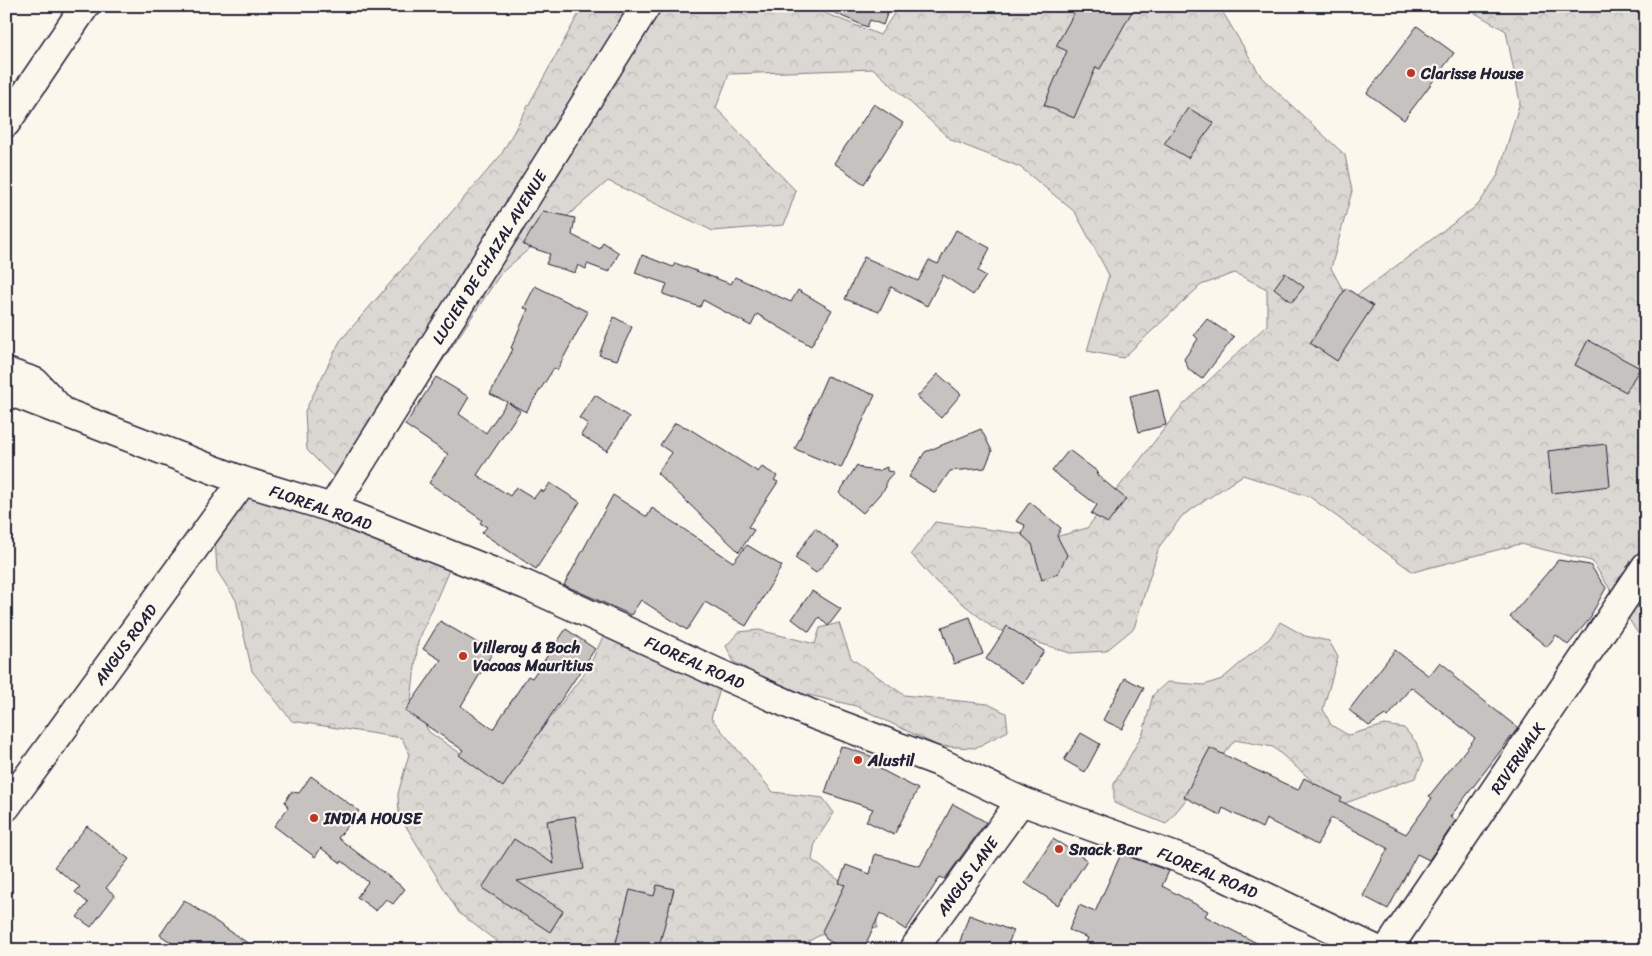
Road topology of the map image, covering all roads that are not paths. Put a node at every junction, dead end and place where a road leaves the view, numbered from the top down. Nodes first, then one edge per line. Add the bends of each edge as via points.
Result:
1 (85, 6) edge
2 (646, 6) edge
3 (6, 123) edge
4 (6, 372) edge
5 (6, 390) edge
6 (62, 411) junction
7 (243, 481) junction
8 (332, 508) junction
9 (1646, 566) edge
10 (1020, 801) junction
11 (6, 807) edge
12 (913, 950) edge
13 (1377, 950) edge
14 (1387, 950) edge

1 - 3 street
2 - 8 street, LUCIEN DE CHAZAL AVENUE
4 - 6 street via 35,382
5 - 6 street, FLOREAL ROAD
6 - 7 street, FLOREAL ROAD
7 - 8 street, FLOREAL ROAD
7 - 11 street, ANGUS ROAD
8 - 10 street, FLOREAL ROAD via 526,585 718,674 809,713 939,762
9 - 14 street, RIVERWALK
10 - 12 street, ANGUS LANE
10 - 13 street, FLOREAL ROAD via 1206,868

